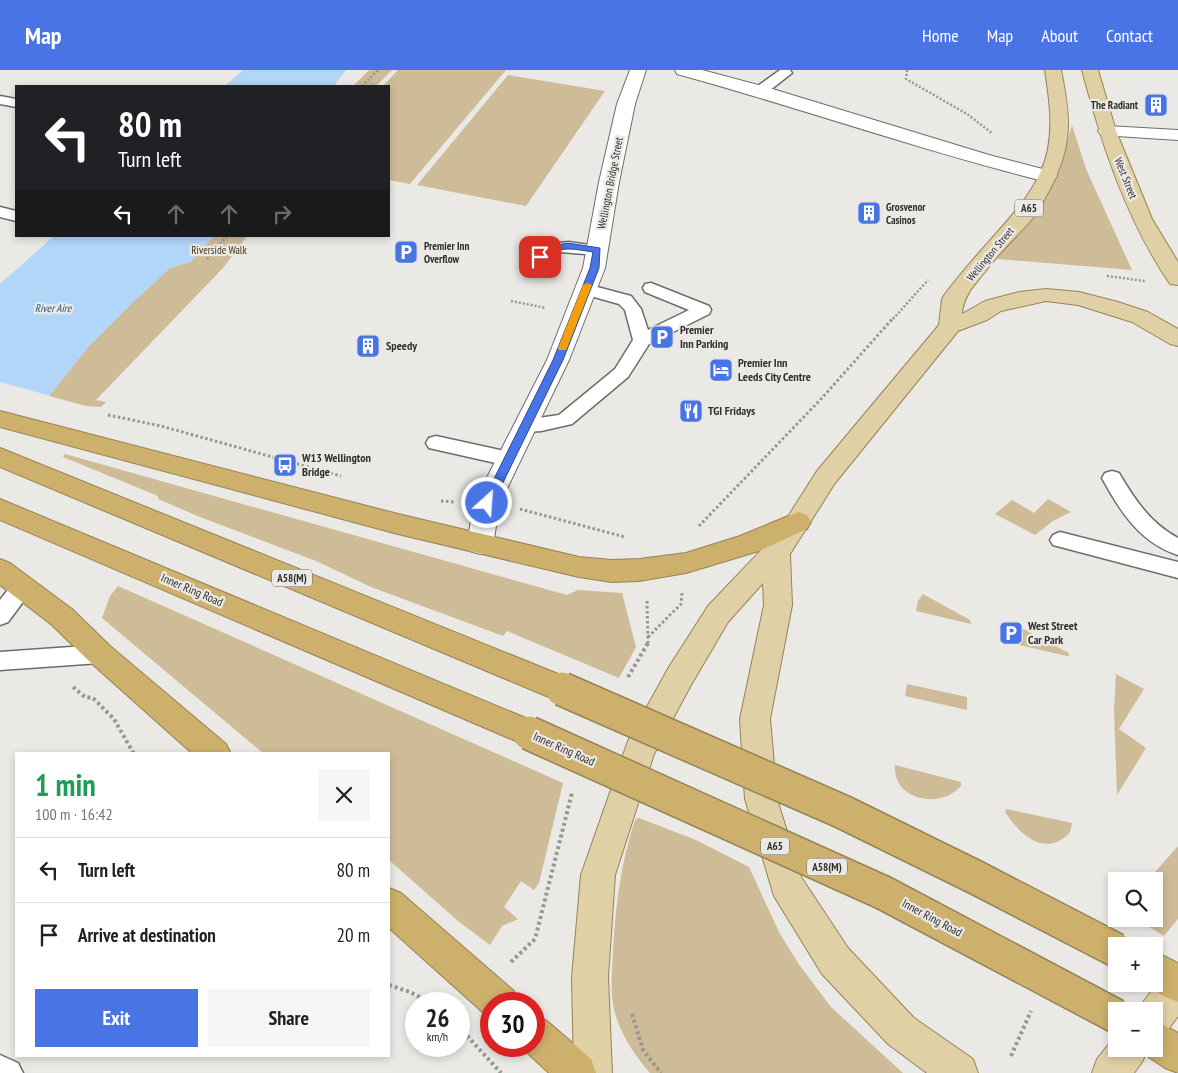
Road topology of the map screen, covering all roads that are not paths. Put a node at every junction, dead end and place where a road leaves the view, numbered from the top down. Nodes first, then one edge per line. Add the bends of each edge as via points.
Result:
1 (638, 70) edge
2 (683, 70) edge
3 (1053, 70) edge
4 (1090, 70) edge
5 (785, 73) dead end
6 (760, 92) junction
7 (0, 100) edge
8 (15, 103) edge
9 (1107, 131) junction
10 (1178, 135) edge
11 (1047, 176) junction
12 (0, 212) edge
13 (15, 216) edge
14 (551, 234) dead end
15 (598, 247) junction
16 (532, 265) dead end
17 (1178, 279) edge
18 (650, 288) dead end
19 (586, 289) junction
20 (950, 326) junction
21 (1178, 339) edge
22 (642, 340) junction
23 (0, 419) edge
24 (525, 426) junction
25 (436, 443) dead end
26 (509, 459) junction
27 (11, 462) edge
28 (1112, 478) dead end
29 (0, 509) edge
30 (798, 522) junction
31 (1060, 540) dead end
32 (480, 544) junction
33 (1178, 547) edge
34 (776, 552) junction
35 (0, 570) edge
36 (1178, 570) edge
37 (23, 587) junction
38 (0, 616) edge
39 (100, 654) junction
40 (0, 661) edge
41 (213, 752) edge
42 (390, 906) edge
43 (1108, 946) edge
44 (1163, 975) edge
45 (1178, 985) edge
46 (487, 992) edge
47 (1163, 1006) edge
48 (1108, 1012) edge
49 (545, 1044) edge
50 (1163, 1045) edge
51 (1178, 1055) edge
52 (1124, 1057) edge
53 (0, 1070) edge
54 (8, 1073) edge
55 (577, 1073) edge
56 (593, 1073) edge
57 (959, 1073) edge
58 (1111, 1073) edge

1 - 15 street, Wellington Bridge Street via 626,104
2 - 6 street
3 - 11 main road, Wellington Street / A65 via 1060,122 1057,152
4 - 9 main road, West Street
5 - 6 lane
6 - 11 street
7 - 8 lane
9 - 10 street
9 - 17 main road, West Street via 1142,219
11 - 20 main road, Wellington Street / A65 via 1028,211 985,258 953,300
12 - 13 lane
14 - 15 lane
15 - 16 lane via 550,249
15 - 19 street, Wellington Bridge Street
18 - 22 lane via 703,310
19 - 22 lane via 626,300
19 - 24 street, Wellington Bridge Street via 558,360
20 - 21 main road via 993,306 1046,295 1110,307 1140,317
20 - 30 main road via 826,477
22 - 24 lane via 622,373 565,420
23 - 32 highway
24 - 26 street, Wellington Bridge Street
25 - 26 lane
26 - 32 street, Wellington Bridge Street via 487,503
27 - 43 highway, A58(M), bridge via 562,689 843,812
28 - 33 lane via 1134,516 1160,538
29 - 48 highway, Inner Ring Road / A58(M), bridge via 529,733 884,893
30 - 32 highway via 748,544 694,561 639,570 579,567
30 - 34 main road
31 - 36 lane
34 - 56 main road via 718,614 639,751 598,875 590,977
34 - 57 main road, A65 via 778,605 755,719 761,799 786,884 835,961 901,1031
35 - 37 highway
37 - 38 lane
37 - 39 highway via 62,617
39 - 40 lane
39 - 41 highway
42 - 46 highway
44 - 45 highway
45 - 47 main road
49 - 55 highway
50 - 51 highway
52 - 58 main road
53 - 54 lane

